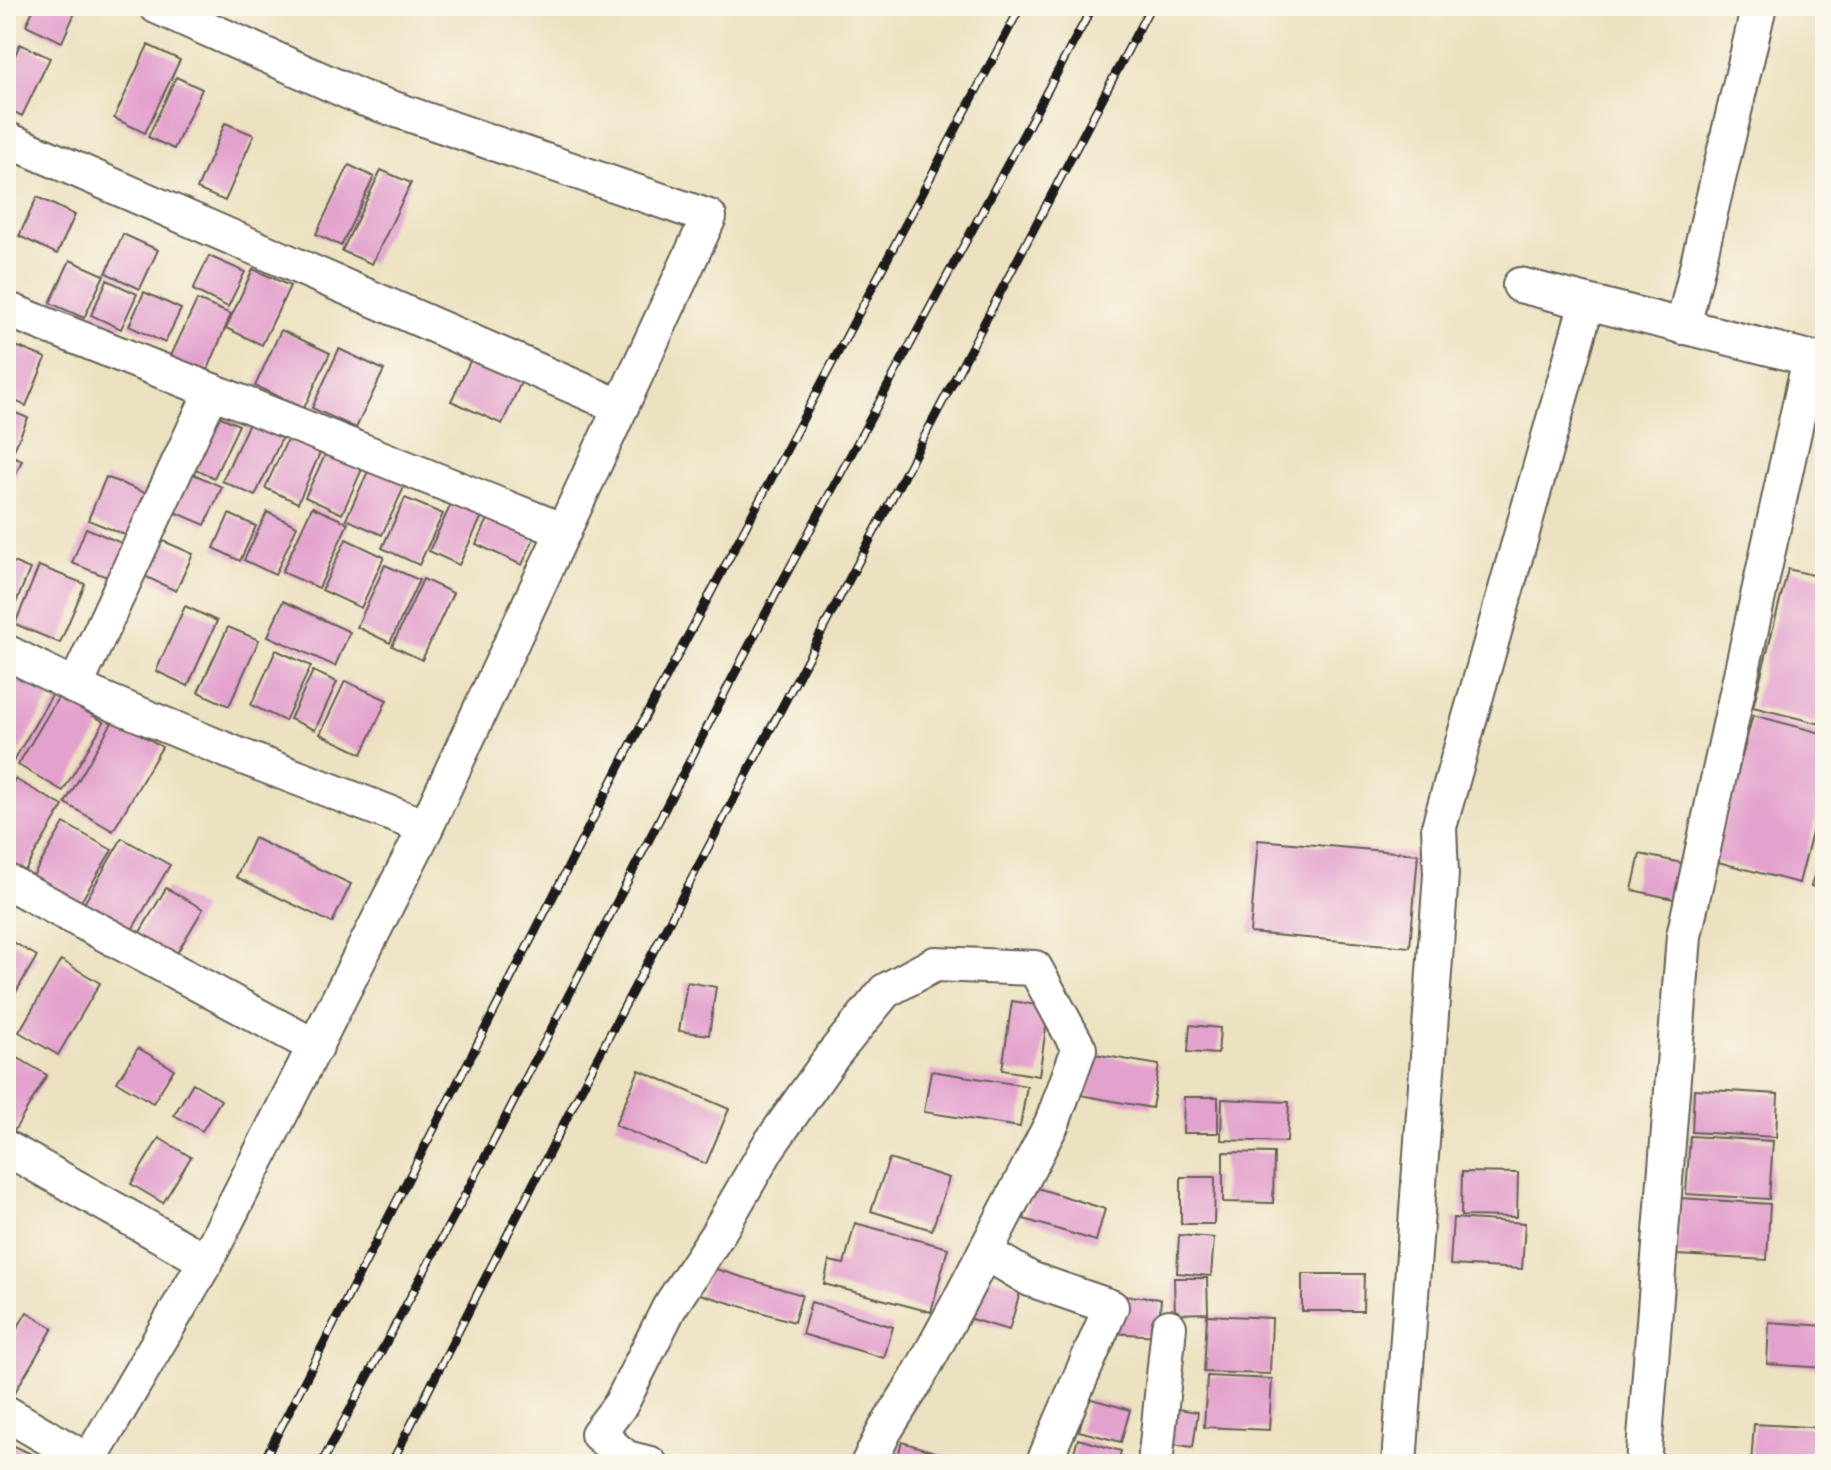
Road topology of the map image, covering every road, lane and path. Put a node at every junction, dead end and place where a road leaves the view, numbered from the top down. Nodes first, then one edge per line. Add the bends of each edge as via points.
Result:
1 (156, 6) edge
2 (1759, 6) edge
3 (6, 139) edge
4 (1520, 285) dead end
5 (1587, 302) junction
6 (6, 310) edge
7 (1683, 327) junction
8 (1818, 360) edge
9 (212, 391) junction
10 (621, 407) junction
11 (564, 531) junction
12 (6, 652) edge
13 (75, 687) junction
14 (426, 827) junction
15 (6, 881) edge
16 (316, 1047) junction
17 (6, 1148) edge
18 (985, 1252) junction
19 (206, 1261) junction
20 (1169, 1327) dead end
21 (6, 1413) edge
22 (88, 1462) edge
23 (650, 1464) edge
24 (868, 1464) edge
25 (1043, 1464) edge
26 (1155, 1464) edge
27 (1399, 1464) edge
28 (1643, 1464) edge

1 - 10 street via 362,98 709,217
2 - 7 street
3 - 10 street
4 - 5 street
5 - 7 street
5 - 27 street via 1439,827 1440,890
6 - 9 street
7 - 8 street
8 - 28 street via 1684,936
9 - 11 street
9 - 13 street
10 - 11 street
11 - 14 street
12 - 13 street
13 - 14 street
14 - 16 street
15 - 16 street
16 - 19 street
17 - 19 street
18 - 23 street via 1052,1123 1079,1049 1035,968 935,964 885,991 833,1055 768,1147 669,1308 621,1404 598,1434 626,1458
18 - 24 street
18 - 25 street via 1030,1279 1111,1307
19 - 22 street
20 - 26 street
21 - 22 street

